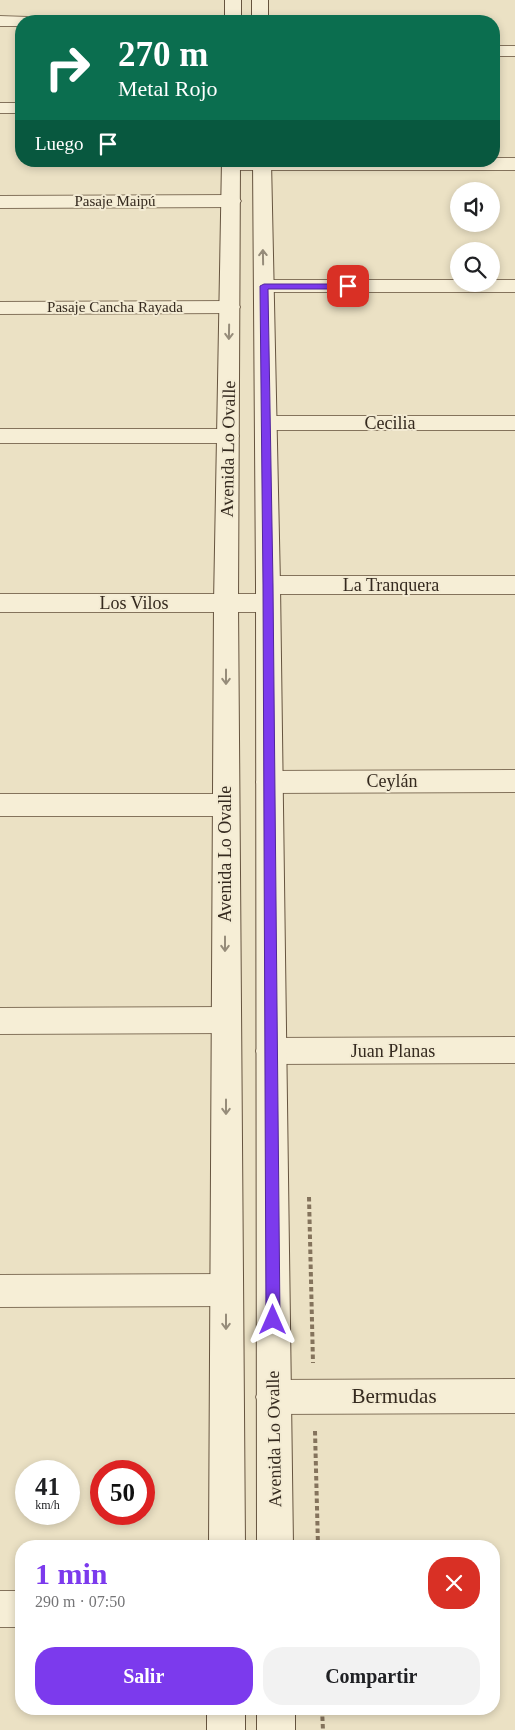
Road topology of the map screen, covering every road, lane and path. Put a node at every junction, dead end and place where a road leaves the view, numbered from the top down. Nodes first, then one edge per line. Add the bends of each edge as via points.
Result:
1 (233, 0) edge
2 (260, 0) edge
3 (233, 15) edge
4 (260, 15) edge
5 (0, 21) edge
6 (15, 21) edge
7 (500, 51) edge
8 (515, 51) edge
9 (0, 108) edge
10 (15, 108) edge
11 (500, 164) edge
12 (515, 164) edge
13 (231, 167) edge
14 (262, 167) edge
15 (231, 201) junction
16 (0, 202) edge
17 (264, 286) junction
18 (515, 286) edge
19 (230, 307) junction
20 (0, 308) edge
21 (515, 423) edge
22 (266, 424) junction
23 (0, 436) edge
24 (228, 436) junction
25 (515, 584) edge
26 (268, 594) junction
27 (0, 603) edge
28 (226, 603) junction
29 (515, 780) edge
30 (269, 782) junction
31 (225, 805) junction
32 (0, 806) edge
33 (225, 1020) junction
34 (0, 1021) edge
35 (515, 1050) edge
36 (271, 1051) junction
37 (226, 1290) junction
38 (0, 1291) edge
39 (515, 1396) edge
40 (273, 1397) junction
41 (227, 1540) edge
42 (275, 1540) edge
43 (0, 1609) edge
44 (15, 1609) edge
45 (226, 1715) edge
46 (276, 1715) edge
47 (322, 1715) edge
48 (226, 1730) edge
49 (276, 1730) edge
50 (322, 1730) edge

1 - 3 street
2 - 4 street
5 - 6 street
7 - 8 street
9 - 10 street
11 - 12 street
13 - 15 street, Avenida Lo Ovalle
17 -> 14 street, Avenida Lo Ovalle
15 - 16 street, Pasaje Maipú
15 - 19 street, Avenida Lo Ovalle
17 - 18 street
17 - 22 street, Avenida Lo Ovalle
19 - 20 street, Pasaje Cancha Rayada
19 -> 24 street, Avenida Lo Ovalle
21 - 22 street, Cecilia
22 - 26 street, Avenida Lo Ovalle
23 - 24 street
24 - 28 street, Avenida Lo Ovalle
25 - 26 street, La Tranquera
26 - 28 street, Los Vilos
26 - 30 street, Avenida Lo Ovalle
27 - 28 street, Los Vilos
28 -> 31 street, Avenida Lo Ovalle
29 - 30 street, Ceylán
30 - 36 street, Avenida Lo Ovalle
31 - 32 street
31 -> 33 street, Avenida Lo Ovalle
33 - 34 street
33 -> 37 street, Avenida Lo Ovalle
35 - 36 street, Juan Planas
36 - 40 street, Avenida Lo Ovalle
37 - 38 street
37 -> 41 street, Avenida Lo Ovalle
39 - 40 street, Bermudas
40 - 42 street, Avenida Lo Ovalle
43 - 44 street
45 - 48 street
46 - 49 street
47 - 50 path

